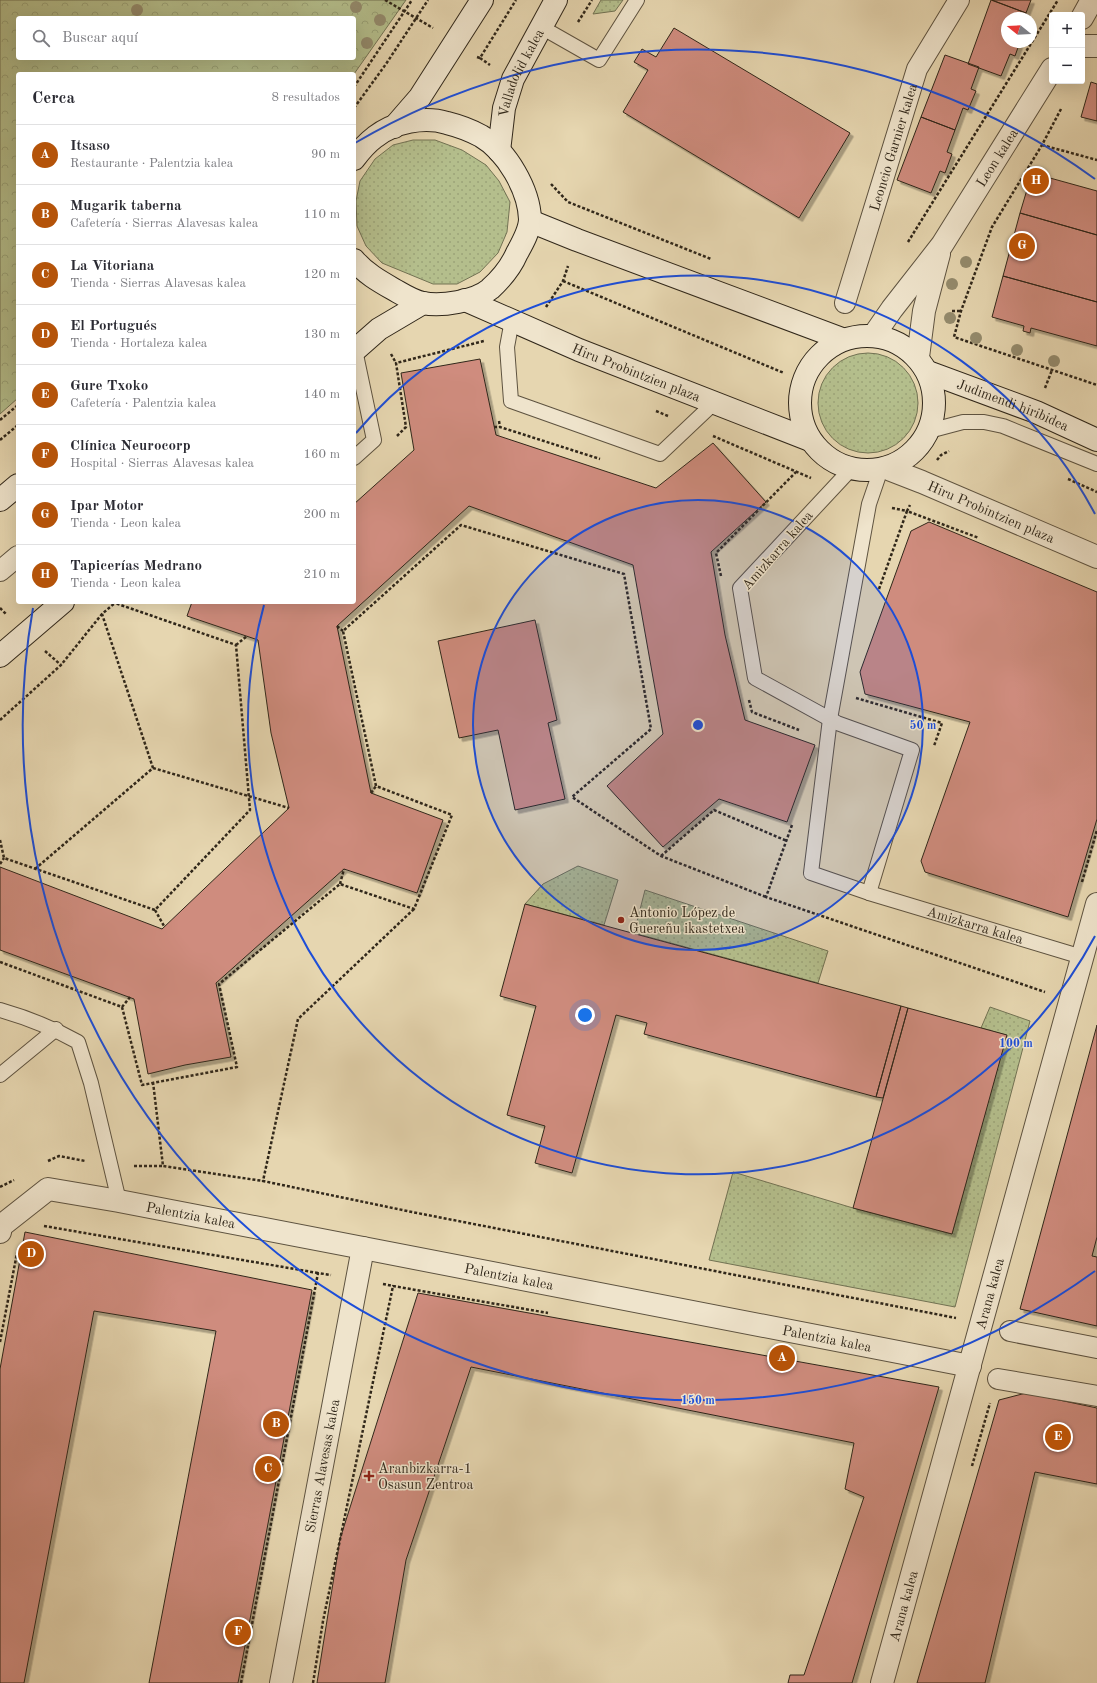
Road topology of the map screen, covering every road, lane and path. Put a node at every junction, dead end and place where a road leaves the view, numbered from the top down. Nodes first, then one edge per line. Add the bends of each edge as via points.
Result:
1 (385, 0) edge
2 (412, 0) edge
3 (428, 0) edge
4 (482, 0) edge
5 (556, 0) edge
6 (592, 0) edge
7 (637, 0) edge
8 (959, 0) edge
9 (1058, 0) edge
10 (1092, 0) edge
11 (405, 11) junction
12 (1085, 13) edge
13 (417, 18) junction
14 (541, 27) junction
15 (567, 41) junction
16 (455, 42) junction
17 (1085, 46) edge
18 (1097, 46) edge
19 (1049, 74) edge
20 (356, 83) edge
21 (356, 105) edge
22 (1062, 107) dead end
23 (394, 127) junction
24 (1042, 145) junction
25 (499, 151) junction
26 (356, 157) edge
27 (1097, 160) edge
28 (546, 180) dead end
29 (530, 221) junction
30 (577, 240) junction
31 (906, 245) dead end
32 (942, 246) junction
33 (713, 260) dead end
34 (356, 262) edge
35 (563, 281) junction
36 (465, 300) junction
37 (423, 303) junction
38 (845, 304) dead end
39 (961, 311) junction
40 (924, 312) junction
41 (512, 320) junction
42 (532, 329) junction
43 (874, 335) junction
44 (842, 339) junction
45 (356, 349) edge
46 (356, 360) edge
47 (923, 364) junction
48 (784, 373) dead end
49 (1097, 385) edge
50 (715, 402) junction
51 (16, 406) edge
52 (0, 420) edge
53 (494, 426) dead end
54 (16, 427) edge
55 (406, 427) dead end
56 (410, 427) dead end
57 (500, 427) dead end
58 (929, 431) junction
59 (0, 440) edge
60 (810, 440) junction
61 (1097, 440) edge
62 (952, 449) dead end
63 (356, 456) edge
64 (1097, 464) edge
65 (851, 469) junction
66 (883, 469) junction
67 (1061, 476) dead end
68 (922, 482) junction
69 (16, 487) edge
70 (1097, 492) edge
71 (0, 500) edge
72 (907, 510) junction
73 (980, 538) dead end
74 (1097, 557) edge
75 (16, 558) edge
76 (0, 572) edge
77 (878, 591) dead end
78 (61, 604) edge
79 (114, 604) edge
80 (121, 604) edge
81 (102, 614) junction
82 (337, 626) dead end
83 (343, 631) junction
84 (247, 636) dead end
85 (236, 646) junction
86 (0, 656) edge
87 (855, 698) dead end
88 (0, 720) edge
89 (830, 720) junction
90 (932, 752) dead end
91 (153, 768) junction
92 (376, 786) junction
93 (371, 793) dead end
94 (249, 797) junction
95 (289, 808) dead end
96 (0, 840) edge
97 (787, 841) dead end
98 (661, 856) junction
99 (4, 858) junction
100 (0, 864) edge
101 (34, 869) junction
102 (344, 869) dead end
103 (340, 884) junction
104 (869, 893) junction
105 (766, 897) dead end
106 (1097, 904) edge
107 (414, 909) junction
108 (155, 910) junction
109 (164, 926) dead end
110 (1082, 957) junction
111 (0, 962) edge
112 (130, 997) dead end
113 (122, 1007) junction
114 (0, 1010) edge
115 (56, 1029) junction
116 (0, 1075) edge
117 (153, 1082) junction
118 (263, 1181) junction
119 (119, 1201) junction
120 (38, 1225) dead end
121 (0, 1228) edge
122 (363, 1248) junction
123 (17, 1252) dead end
124 (318, 1273) junction
125 (357, 1279) junction
126 (393, 1286) junction
127 (550, 1314) dead end
128 (960, 1319) dead end
129 (1010, 1331) dead end
130 (0, 1342) edge
131 (1097, 1348) edge
132 (970, 1366) junction
133 (998, 1378) dead end
134 (1097, 1396) edge
135 (240, 1683) edge
136 (281, 1683) edge
137 (312, 1683) edge
138 (882, 1683) edge

1 - 11 path
2 - 11 path
3 - 13 path
4 - 16 street
5 - 14 street, Valladolid kalea
6 - 15 path
7 - 15 lane via 599,60
8 - 38 street, Leoncio Garnier kalea via 917,69
9 - 31 path
10 - 12 street
11 - 13 path
11 - 20 path
13 - 16 path
13 - 21 path
14 - 15 lane
14 - 25 street, Valladolid kalea via 513,79 504,108
16 - 23 street via 420,97
17 - 18 street
19 - 32 street, Leon kalea
22 - 24 path
23 - 25 street via 422,120 440,121 482,136
23 - 26 street via 376,136
24 - 27 path
24 - 39 path via 992,227
25 - 29 street via 519,178 527,199
28 - 33 path via 568,202
29 - 30 street
29 - 36 street via 522,243 503,276 489,290
30 - 35 path
30 - 44 street
32 - 40 street, Leon kalea
32 - 43 street, Leon kalea
34 - 37 street via 371,276 405,296
35 - 42 path
35 - 48 path
36 - 37 street via 442,304
36 - 41 street, Hiru Probintzien plaza
37 - 45 street via 379,329
39 - 40 path
39 - 49 path via 954,337
40 - 47 street, Leon kalea
41 - 42 street, Hiru Probintzien plaza
41 - 50 lane via 507,346 511,402 660,454
42 - 50 street, Hiru Probintzien plaza via 579,350
43 - 44 street, Hiru Probintzien plaza
43 - 47 street, Hiru Probintzien plaza via 905,346
44 - 60 street, Hiru Probintzien plaza via 825,350 811,364 803,382 799,402 802,421
46 - 63 lane via 374,440
47 - 58 street, Hiru Probintzien plaza via 934,391 935,412
47 - 61 street, Judimendi hiribidea
50 - 60 street, Hiru Probintzien plaza
51 - 52 path
53 - 57 path
54 - 59 path
55 - 56 path
58 - 64 lane via 963,422 984,422 1003,426
58 - 66 street, Hiru Probintzien plaza via 911,454 899,463
60 - 65 street, Hiru Probintzien plaza via 828,458
62 - 68 path via 941,455
65 - 66 street, Hiru Probintzien plaza
65 - 89 lane, Amizkarra kalea via 740,588 755,678
66 - 68 street, Hiru Probintzien plaza
66 - 89 lane, Amizkarra kalea via 869,504
67 - 70 path
68 - 72 path
68 - 74 street, Hiru Probintzien plaza
69 - 71 street
72 - 73 path
72 - 77 path
75 - 76 street
78 - 86 street
79 - 81 path
80 - 85 path
81 - 88 path via 61,665
81 - 91 path
82 - 83 path
83 - 92 path
83 - 98 path via 461,525 624,574 652,729 572,797
84 - 85 path
85 - 94 path
87 - 90 path via 942,723
89 - 104 lane, Amizkarra kalea via 811,873
89 - 104 lane, Amizkarra kalea via 912,750
91 - 94 path
91 - 101 path
92 - 93 path
92 - 107 path via 452,815
94 - 95 path
94 - 108 path via 250,810
96 - 99 path
97 - 98 path via 714,810
98 - 105 path
99 - 100 path
99 - 101 path
101 - 108 path
102 - 103 path
103 - 107 path
103 - 117 path via 218,983 237,1067
104 - 110 lane, Amizkarra kalea
106 - 110 street, Arana kalea
107 - 118 path via 298,1019
108 - 109 path
110 - 132 street, Arana kalea
111 - 113 path
112 - 113 path
113 - 117 path via 142,1085
114 - 115 lane
115 - 116 lane
115 - 119 lane via 78,1042 91,1083
117 - 118 path via 164,1166
118 - 128 path
119 - 121 street, Palentzia kalea via 48,1190
119 - 122 street, Palentzia kalea
120 - 124 path
122 - 125 street, Sierras Alavesas kalea
122 - 132 street, Palentzia kalea
123 - 130 path
124 - 125 path
124 - 135 path
125 - 126 path
125 - 136 street, Sierras Alavesas kalea
126 - 127 path
126 - 137 path
129 - 131 street
132 - 138 street, Arana kalea
133 - 134 street

